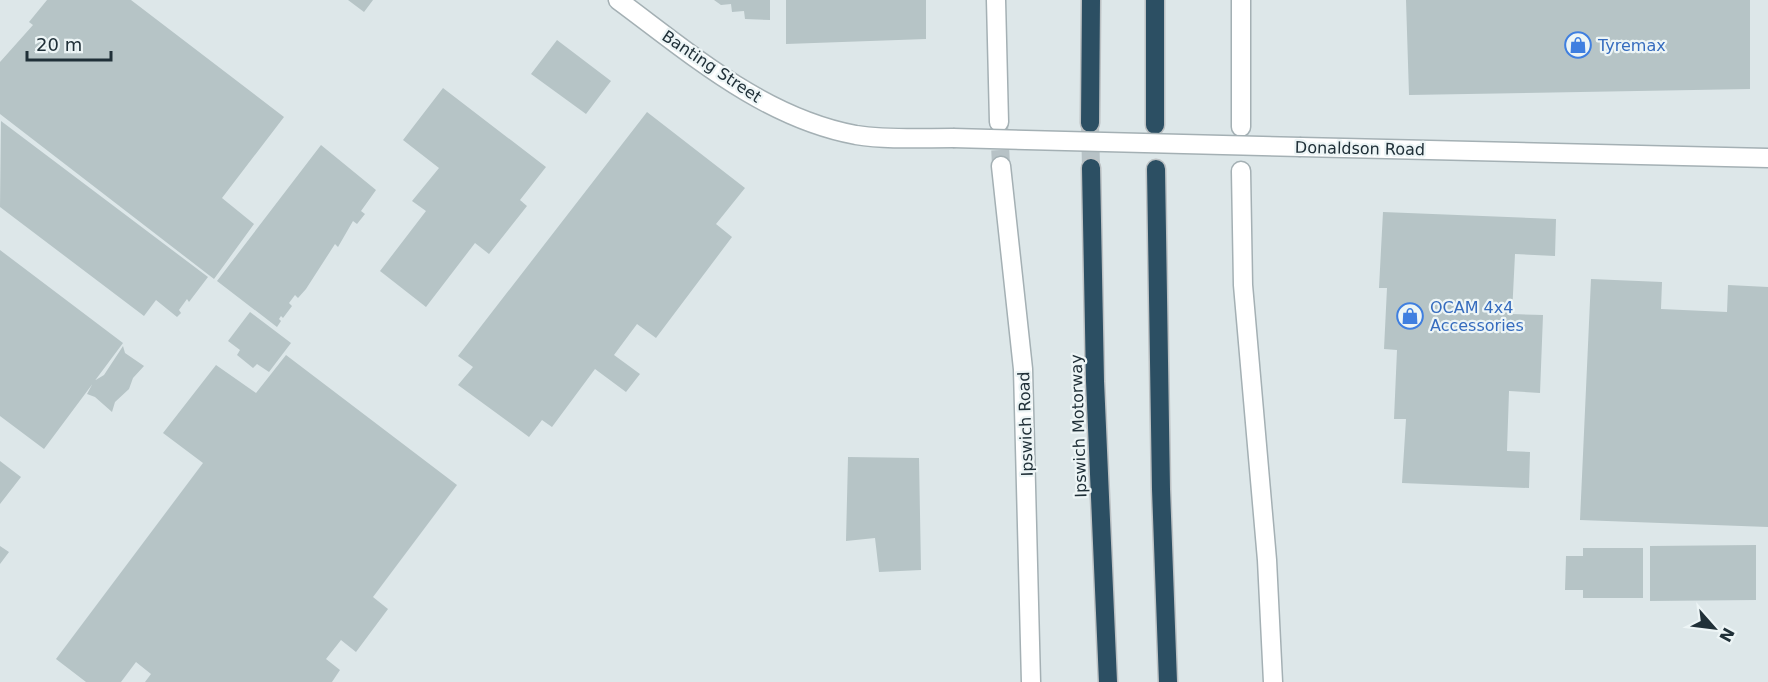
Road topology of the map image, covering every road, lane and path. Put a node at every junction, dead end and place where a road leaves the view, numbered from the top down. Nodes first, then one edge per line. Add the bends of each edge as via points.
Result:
1 (618, 0) edge
2 (996, 0) edge
3 (1090, 0) edge
4 (1155, 0) edge
5 (1241, 0) edge
6 (999, 122) tunnel mouth
7 (1090, 123) tunnel mouth
8 (1155, 125) dead end
9 (1241, 127) dead end
10 (953, 138) joint
11 (1768, 159) edge
12 (1001, 166) tunnel mouth
13 (1091, 168) tunnel mouth
14 (1156, 169) dead end
15 (1241, 171) dead end
16 (1032, 682) edge
17 (1108, 682) edge
18 (1168, 682) edge
19 (1273, 682) edge

1 - 10 street, Banting Street via 725,79 785,112 857,135
2 - 6 street
3 - 7 highway
4 - 8 highway
5 - 9 street
10 - 11 street, Donaldson Road, bridge
12 - 16 street, Ipswich Road via 1023,369
13 - 17 highway, Ipswich Motorway via 1095,381
14 - 18 highway
15 - 19 street via 1243,285 1267,550

